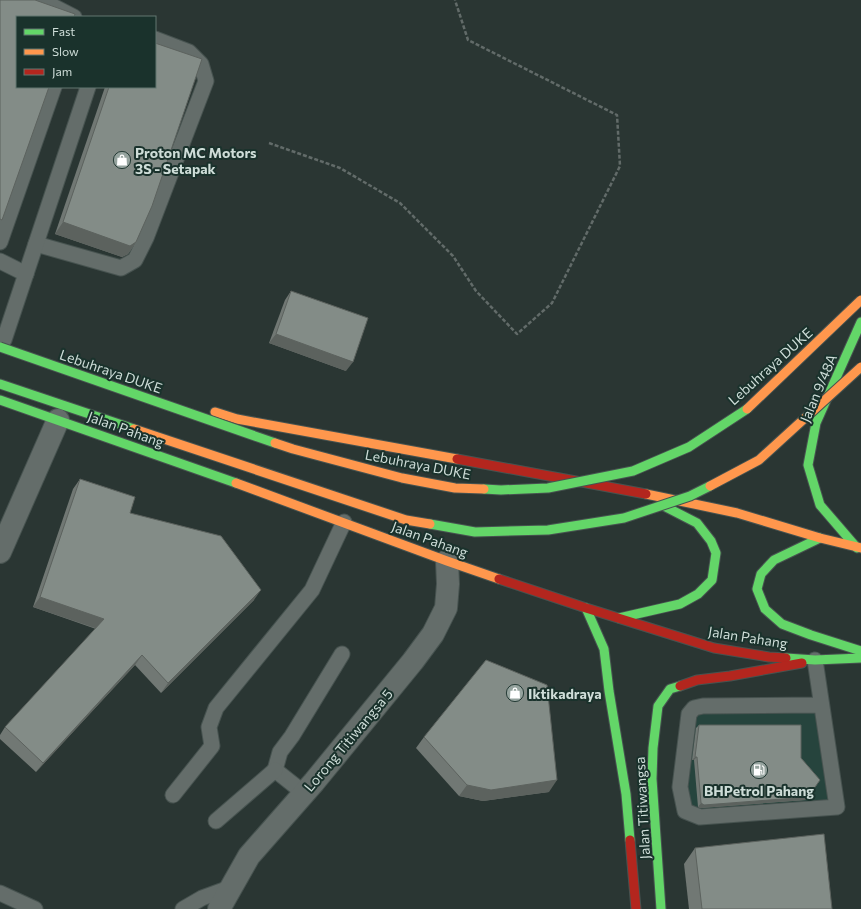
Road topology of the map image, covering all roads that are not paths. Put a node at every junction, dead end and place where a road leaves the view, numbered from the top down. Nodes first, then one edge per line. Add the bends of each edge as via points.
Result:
1 (41, 0) edge
2 (72, 16) edge
3 (156, 39) edge
4 (54, 88) edge
5 (88, 88) edge
6 (0, 240) edge
7 (36, 244) junction
8 (0, 262) edge
9 (26, 274) junction
10 (861, 300) edge
11 (861, 322) edge
12 (1, 342) edge
13 (861, 367) edge
14 (0, 384) edge
15 (154, 391) dead end
16 (0, 400) edge
17 (207, 409) dead end
18 (58, 420) junction
19 (640, 493) junction
20 (344, 522) junction
21 (820, 538) junction
22 (859, 548) edge
23 (0, 552) edge
24 (447, 561) junction
25 (586, 608) junction
26 (619, 618) junction
27 (861, 651) edge
28 (342, 654) dead end
29 (861, 658) edge
30 (815, 660) junction
31 (821, 705) junction
32 (275, 770) junction
33 (304, 792) junction
34 (173, 795) dead end
35 (216, 821) dead end
36 (232, 887) junction
37 (0, 894) edge
38 (35, 909) edge
39 (183, 909) edge
40 (219, 909) edge
41 (636, 909) edge
42 (661, 909) edge

1 - 2 lane
3 - 7 lane via 189,52 201,64 206,81 136,260 121,268
4 - 6 lane
5 - 7 lane
7 - 9 lane
8 - 9 lane
9 - 12 lane
10 - 12 main road, Lebuhraya DUKE, bridge via 748,408 689,447 633,471 548,488 455,488 402,478 293,449
11 - 22 main road, Jalan 9/48A via 816,423 808,465 820,505
12 - 15 main road
13 - 14 main road, bridge via 759,460 690,496 624,518 548,530 475,532 406,520
16 - 18 main road, Jalan Pahang
17 - 19 main road via 237,419
18 - 20 main road, Jalan Pahang
18 - 23 street
19 - 21 main road via 737,513
19 - 26 main road via 697,524 711,541 716,553 714,572 712,580 698,594 680,604
20 - 24 main road, Jalan Pahang
20 - 34 lane via 312,590 216,708 209,727 212,746
21 - 22 main road
21 - 27 main road via 774,560 761,574 757,589 765,609 782,624
24 - 25 main road, Jalan Pahang
24 - 33 street, Lorong Titiwangsa 5 via 446,608 433,634 413,662
25 - 26 main road, Jalan Pahang
25 - 41 main road, Jalan Titiwangsa via 604,649 626,794
26 - 30 main road, Jalan Pahang via 714,648 769,657
28 - 32 lane via 280,752
29 - 30 main road, Jalan Pahang
30 - 31 lane
30 - 42 main road, Jalan Titiwangsa via 697,680 670,689 658,706 652,779
31 - 31 lane via 836,807 700,817 685,811 680,786 689,714 694,708
32 - 33 lane
32 - 35 lane
33 - 36 street, Lorong Titiwangsa 5 via 249,856
36 - 39 lane via 202,898
36 - 40 street, Lorong Titiwangsa 5
37 - 38 lane

